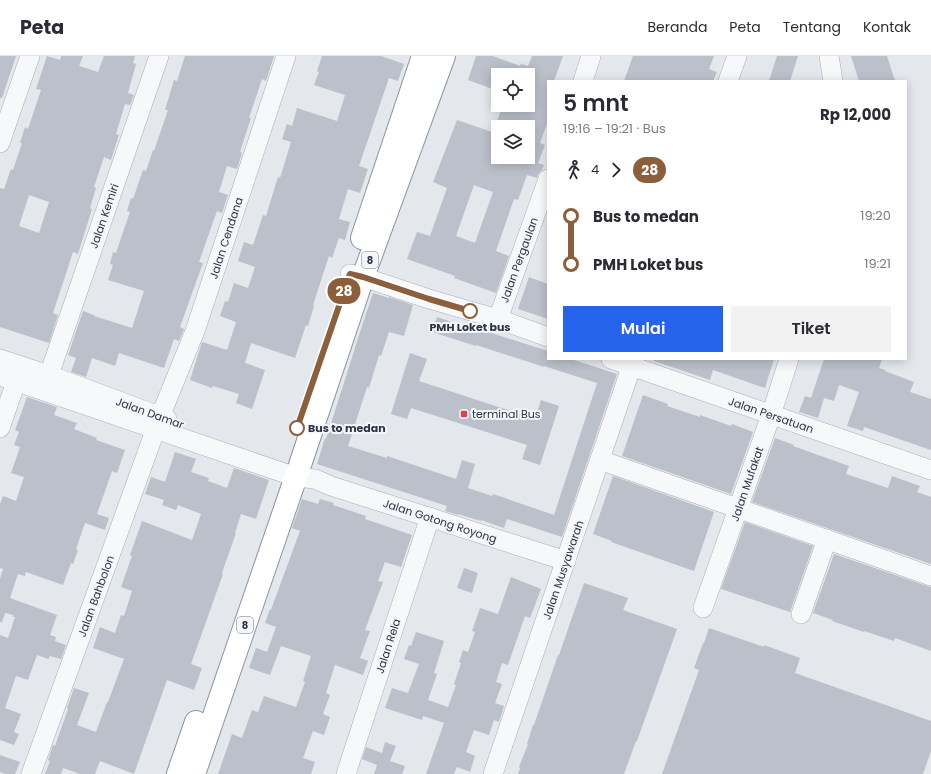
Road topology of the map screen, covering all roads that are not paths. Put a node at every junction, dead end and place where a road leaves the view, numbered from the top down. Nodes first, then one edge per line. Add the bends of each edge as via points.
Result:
1 (30, 56) edge
2 (159, 56) edge
3 (286, 56) edge
4 (423, 56) edge
5 (444, 56) edge
6 (592, 56) edge
7 (737, 56) edge
8 (829, 56) edge
9 (583, 80) edge
10 (728, 80) edge
11 (834, 80) edge
12 (0, 143) edge
13 (547, 182) edge
14 (356, 276) junction
15 (498, 319) junction
16 (547, 337) edge
17 (0, 359) edge
18 (616, 360) edge
19 (789, 360) edge
20 (633, 363) edge
21 (49, 375) junction
22 (8, 379) edge
23 (771, 415) junction
24 (158, 423) junction
25 (0, 428) edge
26 (600, 460) junction
27 (931, 470) edge
28 (296, 471) junction
29 (738, 509) junction
30 (430, 517) junction
31 (827, 539) junction
32 (566, 561) junction
33 (931, 576) edge
34 (703, 608) dead end
35 (801, 614) dead end
36 (31, 774) edge
37 (178, 774) edge
38 (194, 774) edge
39 (346, 774) edge
40 (493, 774) edge

1 - 12 street
2 - 21 street, Jalan Kemiri
3 - 24 street, Jalan Cendana via 195,331
4 - 14 highway, 8
5 - 14 highway, 8
6 - 9 street
7 - 10 street
8 - 11 street
13 - 15 street, Jalan Pergaulan
14 - 15 street
14 - 28 highway, 8
15 - 16 street
17 - 21 street, Jalan Damar
18 - 20 street, Jalan Persatuan
19 - 23 street, Jalan Mufakat
20 - 23 street, Jalan Persatuan
20 - 26 street, Jalan Musyawarah
21 - 24 street, Jalan Damar
22 - 24 street, Jalan Damar
22 - 25 street
23 - 27 street, Jalan Persatuan
23 - 29 street, Jalan Mufakat
24 - 28 street, Jalan Damar
24 - 36 street, Jalan Bahbolon
26 - 29 street
26 - 32 street, Jalan Musyawarah
28 - 30 street, Jalan Gotong Royong via 331,486
28 - 37 highway, 8
28 - 38 highway, 8
29 - 31 street
29 - 34 street, Jalan Mufakat
30 - 32 street, Jalan Gotong Royong
30 - 39 street, Jalan Rela
31 - 33 street
31 - 35 street
32 - 40 street, Jalan Musyawarah

